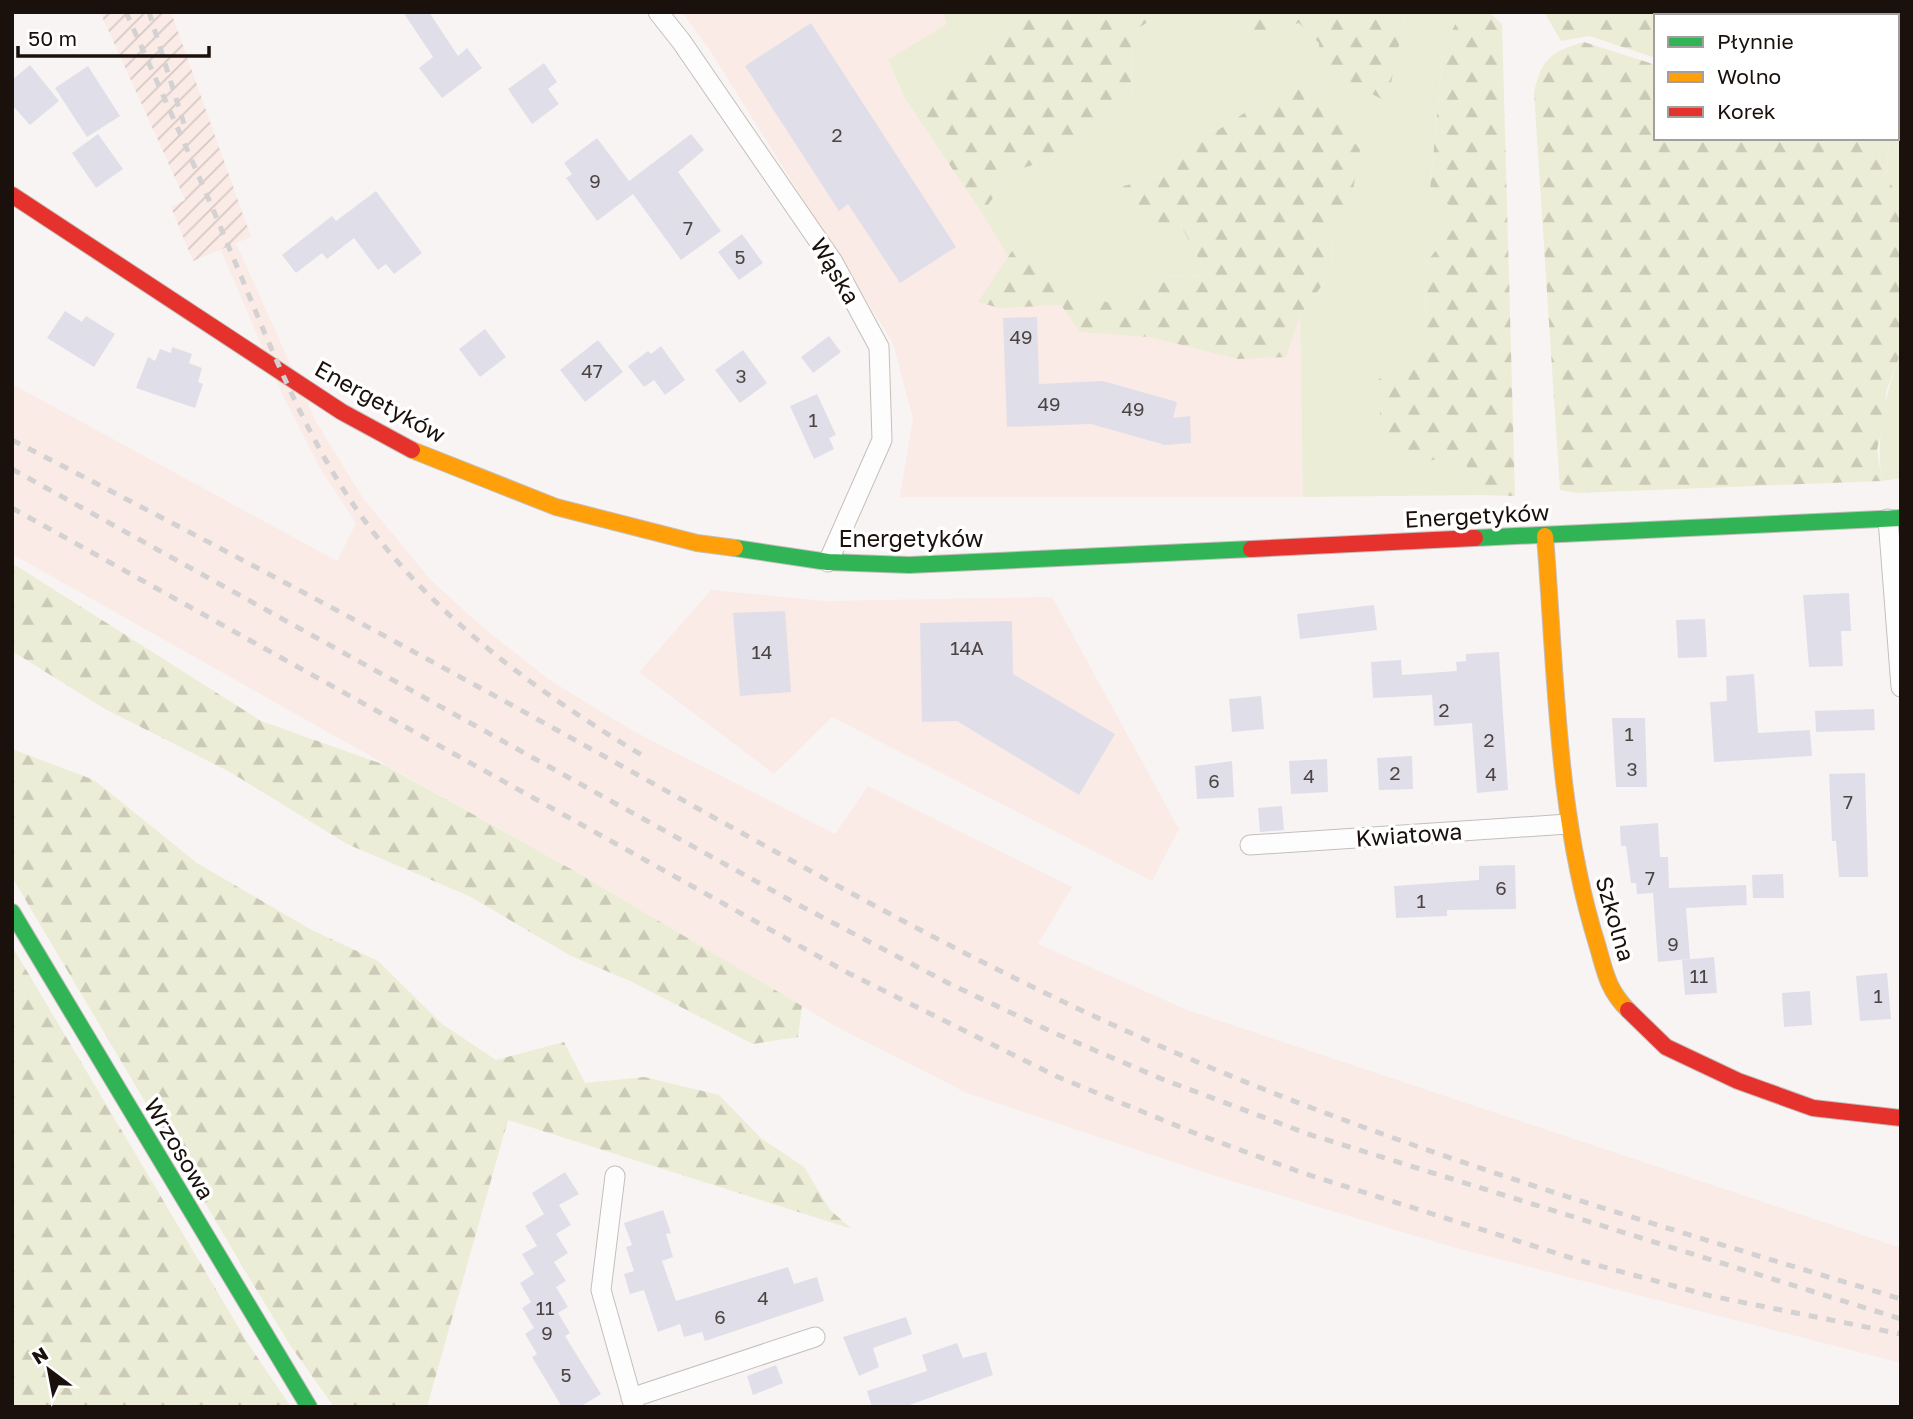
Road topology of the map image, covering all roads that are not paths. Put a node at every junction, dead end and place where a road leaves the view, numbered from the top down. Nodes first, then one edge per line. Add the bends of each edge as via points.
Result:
1 (658, 12) edge
2 (12, 195) edge
3 (1894, 519) edge
4 (1545, 536) junction
5 (828, 562) junction
6 (1901, 687) edge
7 (1567, 824) junction
8 (1250, 845) dead end
9 (12, 912) edge
10 (1901, 1118) edge
11 (615, 1176) dead end
12 (815, 1337) dead end
13 (632, 1402) edge
14 (309, 1407) edge

1 - 5 street, Wąska via 833,262 878,347 882,440
2 - 5 main road, Energetyków via 342,412 416,452 556,507 697,544
3 - 4 main road, Energetyków
3 - 6 street
4 - 5 main road, Energetyków via 951,563
4 - 7 main road, Szkolna
7 - 8 street, Kwiatowa
7 - 10 main road, Szkolna via 1586,909 1613,995 1639,1024 1666,1047 1738,1081 1813,1108
9 - 14 main road, Wrzosowa
11 - 13 street via 601,1290
12 - 13 street

